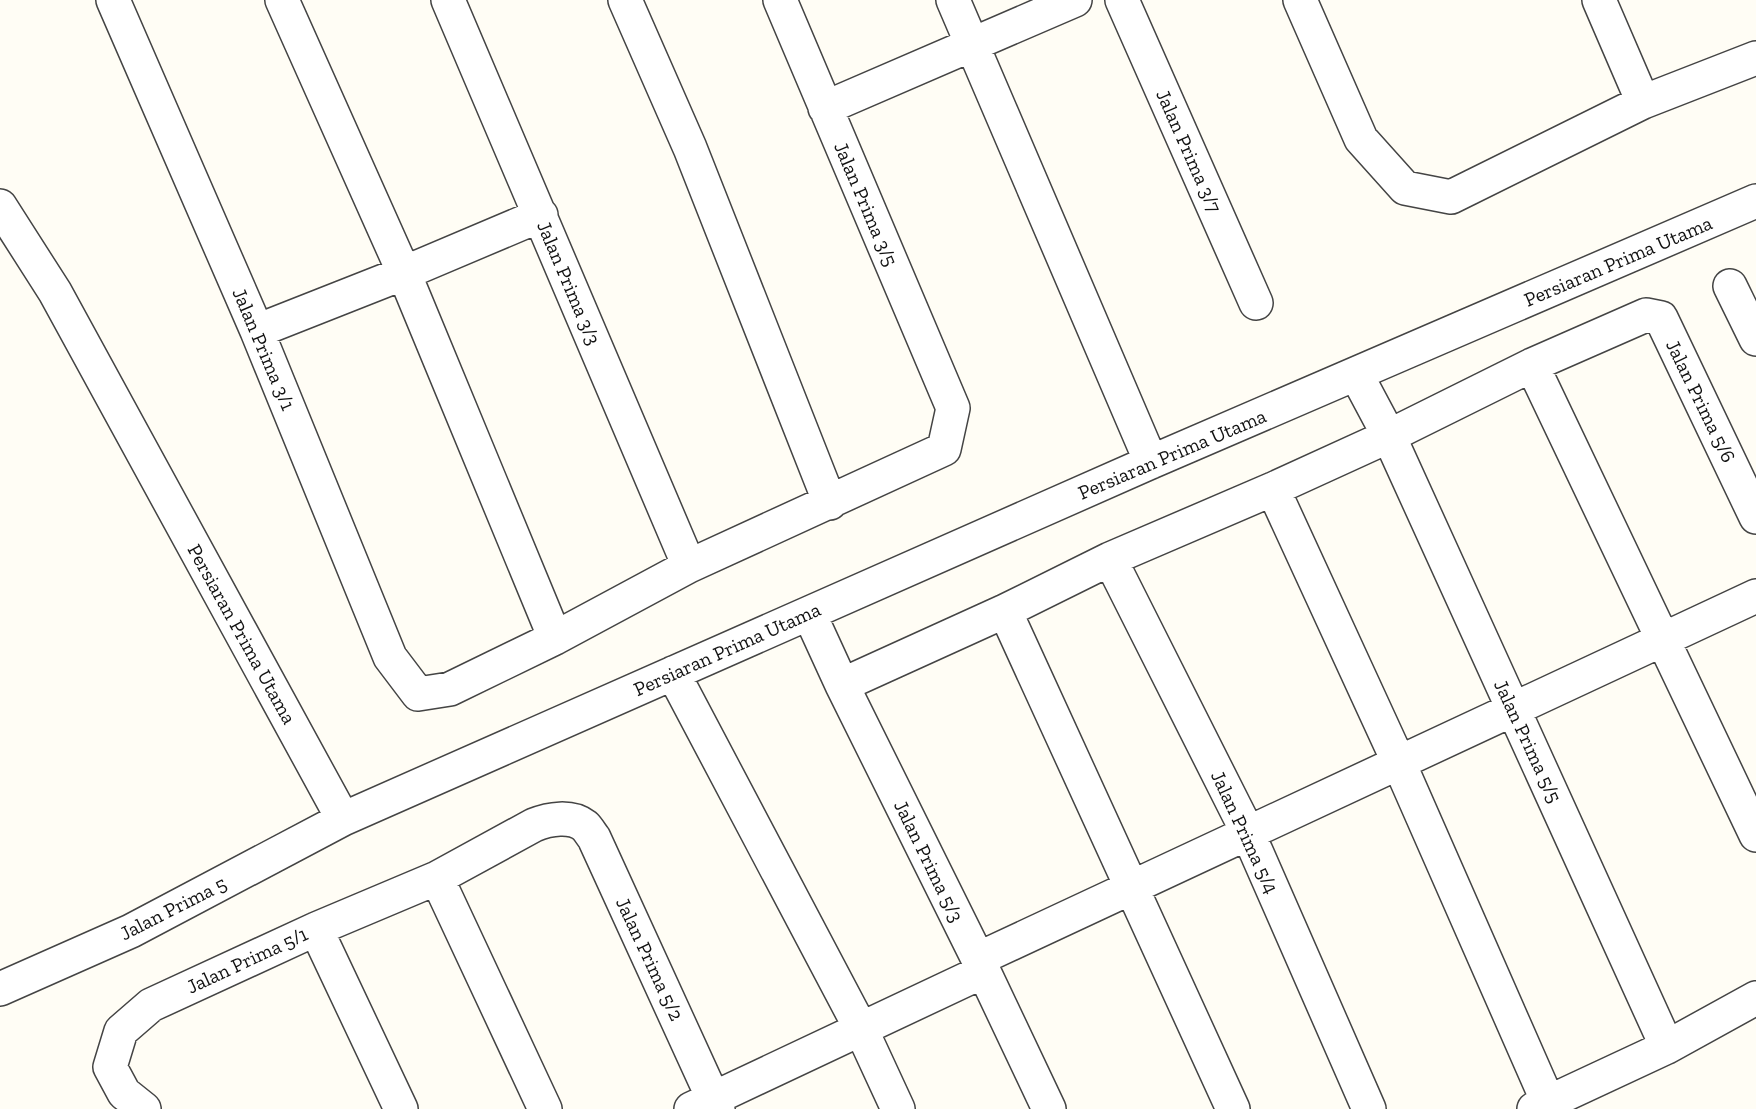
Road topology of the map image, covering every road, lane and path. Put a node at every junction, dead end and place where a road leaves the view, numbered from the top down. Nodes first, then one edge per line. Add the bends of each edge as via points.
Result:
1 (113, 0) edge
2 (282, 0) edge
3 (448, 0) edge
4 (626, 0) edge
5 (780, 0) edge
6 (953, 0) edge
7 (1075, 0) edge
8 (1122, 0) edge
9 (1300, 0) edge
10 (1599, 0) edge
11 (972, 44) junction
12 (1756, 58) edge
13 (1643, 102) junction
14 (825, 108) junction
15 (1756, 201) edge
16 (0, 206) edge
17 (540, 215) junction
18 (404, 273) junction
19 (1730, 286) dead end
20 (1256, 303) dead end
21 (257, 331) junction
22 (1756, 339) edge
23 (1532, 364) junction
24 (1356, 374) junction
25 (1389, 436) junction
26 (1151, 462) junction
27 (1273, 489) junction
28 (830, 503) junction
29 (1756, 517) edge
30 (1110, 559) junction
31 (689, 566) junction
32 (1756, 596) edge
33 (1005, 611) junction
34 (809, 613) junction
35 (555, 638) junction
36 (1664, 639) junction
37 (673, 673) junction
38 (842, 685) junction
39 (1514, 710) junction
40 (1399, 763) junction
41 (343, 819) junction
42 (1248, 833) junction
43 (1756, 835) edge
44 (437, 878) junction
45 (1131, 888) junction
46 (316, 929) junction
47 (981, 965) junction
48 (0, 989) edge
49 (1756, 999) edge
50 (861, 1029) junction
51 (1667, 1047) junction
52 (127, 1104) edge
53 (708, 1105) edge
54 (1541, 1106) edge
55 (401, 1109) edge
56 (545, 1109) edge
57 (898, 1109) edge
58 (1049, 1109) edge
59 (1233, 1109) edge
60 (1369, 1109) edge

1 - 21 street, Jalan Prima 3/1
2 - 18 street
3 - 17 street, Jalan Prima 3/3
4 - 28 street via 690,148
5 - 14 street, Jalan Prima 3/5
6 - 11 street
7 - 11 street
8 - 20 street, Jalan Prima 3/7
9 - 13 street via 1361,139 1405,188 1451,197
10 - 13 street
11 - 14 street
11 - 26 street
12 - 13 street
14 - 28 street, Jalan Prima 3/5 via 953,408 944,449
15 - 24 street, Persiaran Prima Utama
16 - 41 street, Persiaran Prima Utama via 55,291
17 - 18 street
17 - 31 street, Jalan Prima 3/3
18 - 21 street
18 - 35 street
19 - 22 street
21 - 35 street, Jalan Prima 3/1 via 390,657 418,694 450,689
23 - 25 street
23 - 29 street, Jalan Prima 5/6 via 1646,315 1661,318
23 - 36 street
24 - 25 street, Jalan Prima 5/5
24 - 26 street, Persiaran Prima Utama
25 - 27 street
25 - 39 street, Jalan Prima 5/5
26 - 34 street, Persiaran Prima Utama
27 - 30 street
27 - 40 street
28 - 31 street
30 - 33 street
30 - 42 street, Jalan Prima 5/4
31 - 35 street
32 - 36 street
33 - 38 street
33 - 45 street
34 - 37 street, Persiaran Prima Utama
34 - 38 street, Jalan Prima 5/3
36 - 39 street
36 - 43 street
37 - 41 street, Persiaran Prima Utama
37 - 50 street
38 - 47 street, Jalan Prima 5/3
39 - 40 street
39 - 51 street, Jalan Prima 5/5
40 - 42 street
40 - 54 street
41 - 48 street, Jalan Prima 5 via 131,931
42 - 45 street
42 - 60 street, Jalan Prima 5/4
44 - 46 street
44 - 53 street, Jalan Prima 5/2 via 534,825 569,820 585,826 594,838
44 - 56 street
45 - 47 street
45 - 59 street
46 - 52 street, Jalan Prima 5/1 via 151,1005 120,1031 110,1067
46 - 55 street, Jalan Prima 5/1
47 - 50 street
47 - 58 street, Jalan Prima 5/3
49 - 51 street
50 - 53 street
50 - 57 street
51 - 54 street

